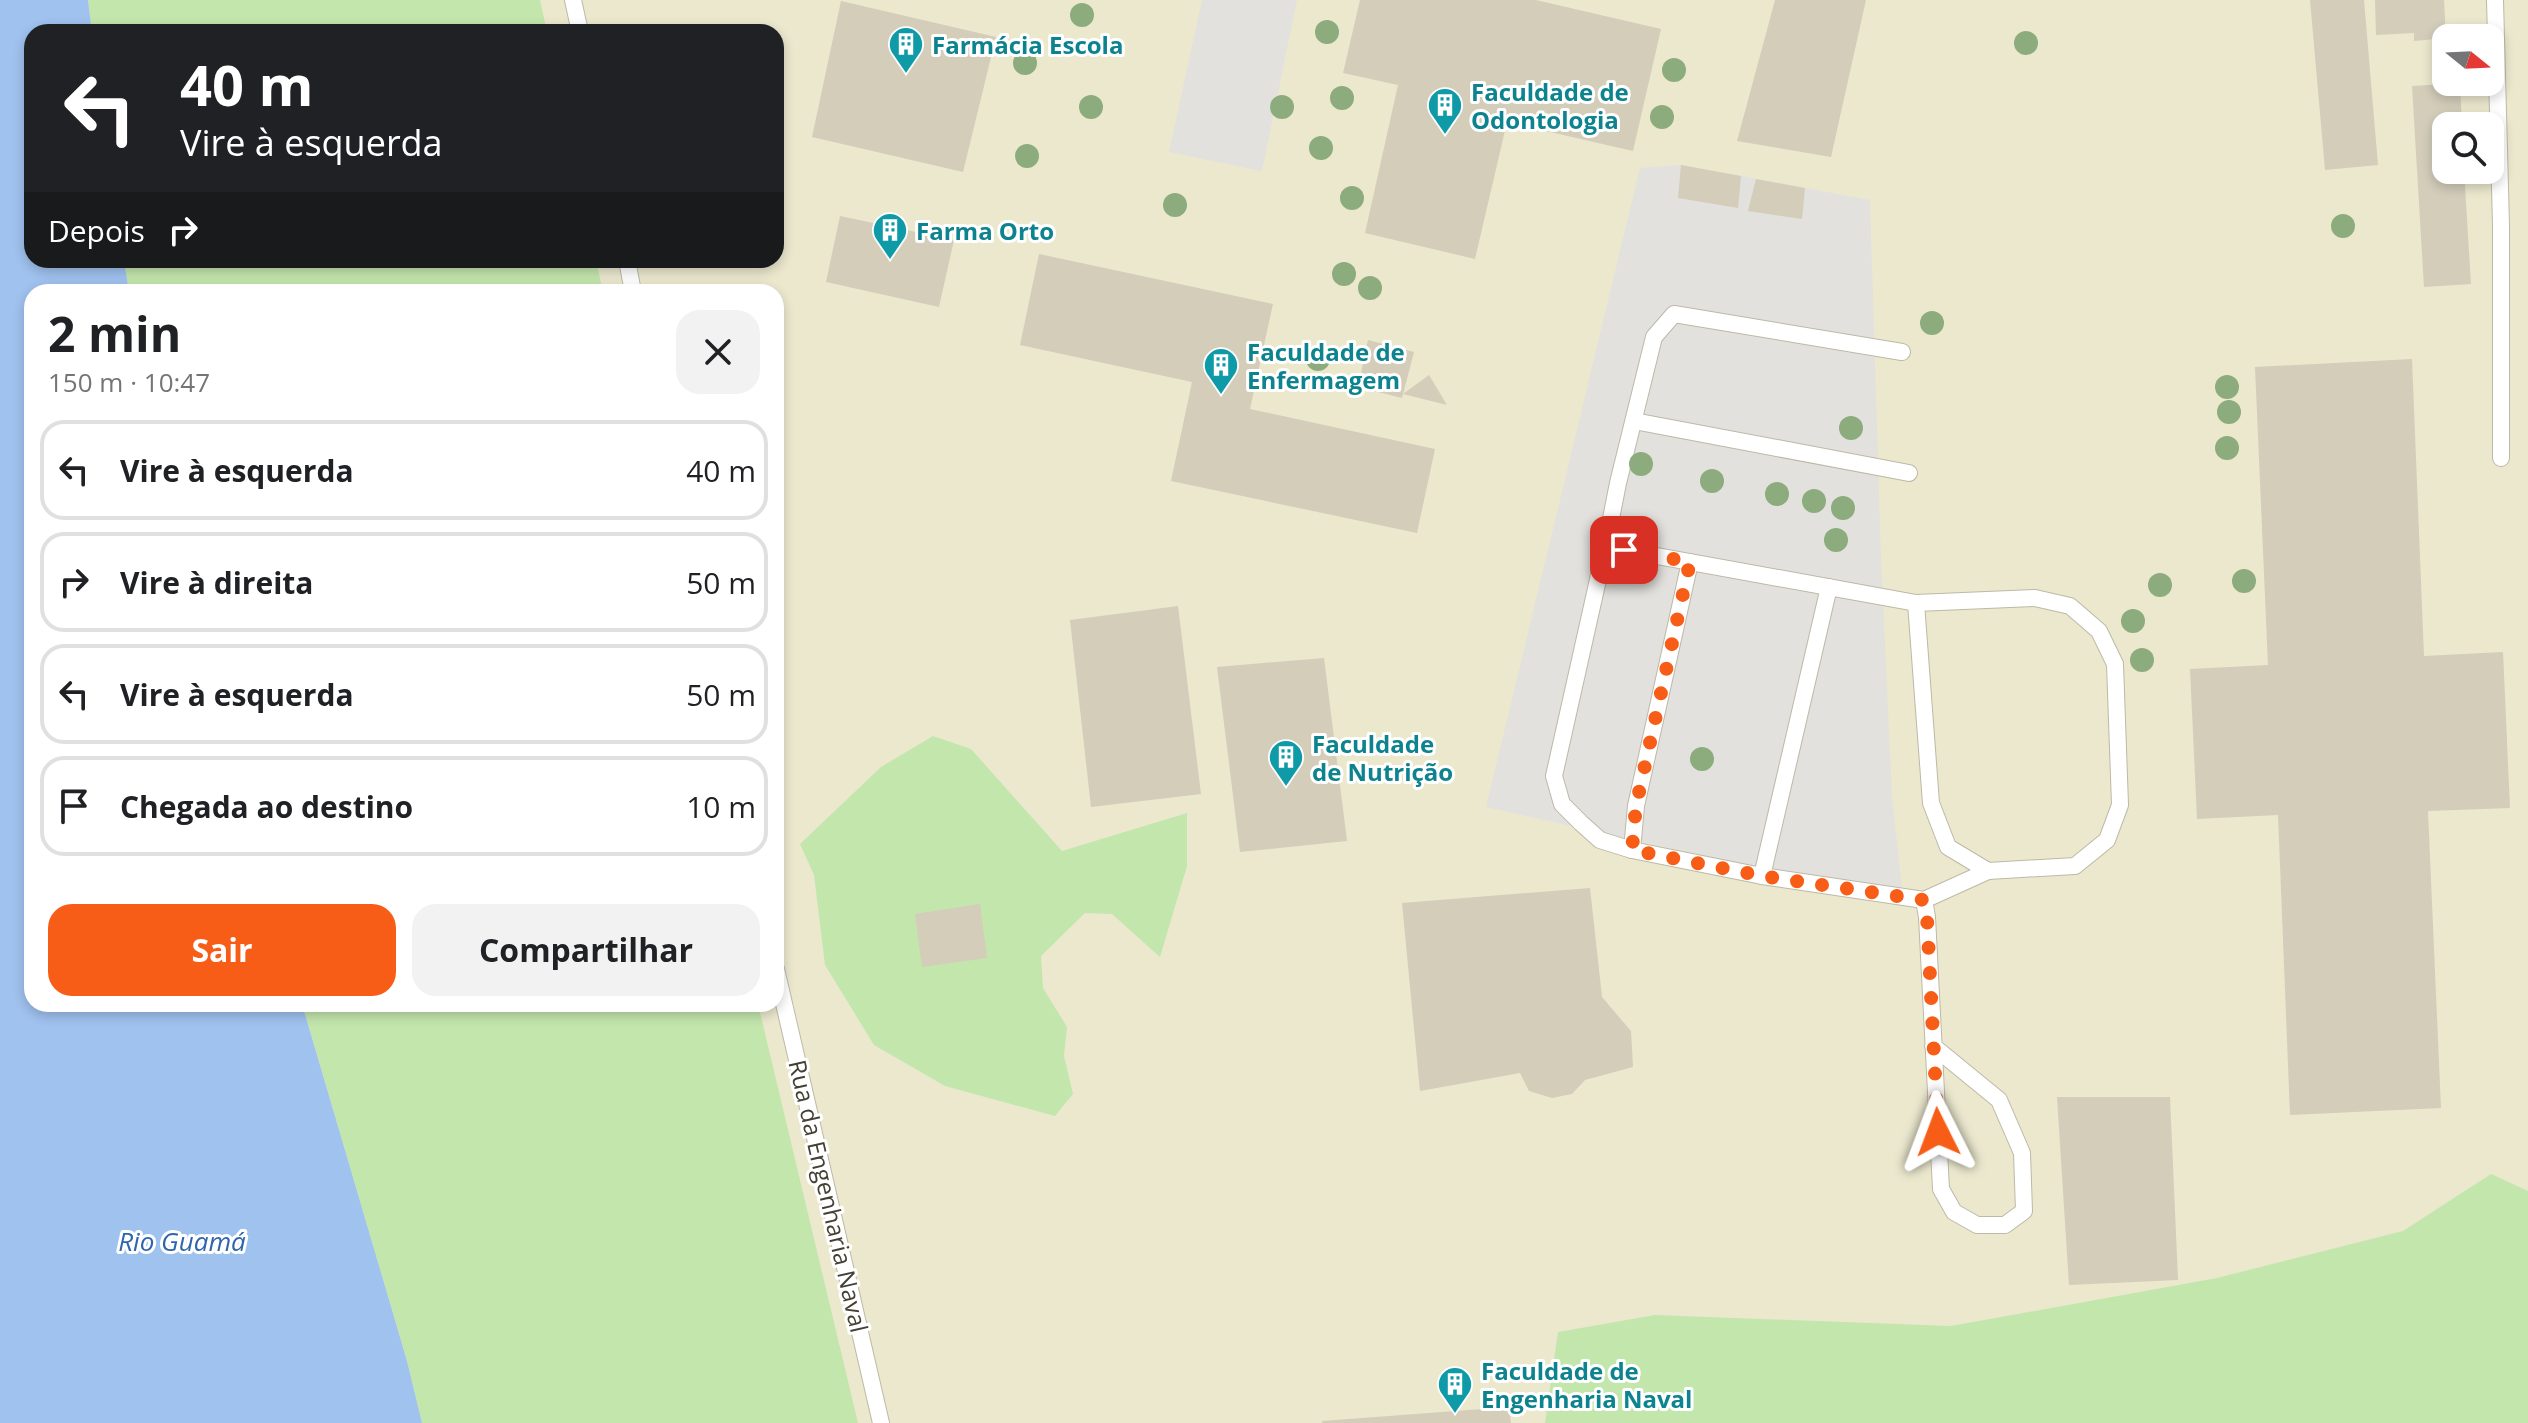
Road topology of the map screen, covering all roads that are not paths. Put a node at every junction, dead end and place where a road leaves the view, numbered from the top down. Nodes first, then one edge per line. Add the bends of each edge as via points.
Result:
1 (573, 0) edge
2 (2495, 0) edge
3 (578, 24) edge
4 (1902, 352) dead end
5 (1634, 421) junction
6 (2501, 458) dead end
7 (1909, 473) dead end
8 (1606, 544) junction
9 (1690, 562) junction
10 (1829, 587) junction
11 (1916, 603) junction
12 (1632, 850) junction
13 (1988, 871) junction
14 (1762, 876) junction
15 (1924, 900) junction
16 (784, 1004) edge
17 (1933, 1046) junction
18 (881, 1423) edge

1 - 3 lane
2 - 6 lane
4 - 5 lane via 1674,314 1654,337
5 - 7 lane
5 - 8 lane
8 - 9 lane
8 - 12 lane via 1554,776 1562,804 1581,823 1600,840
9 - 10 lane
9 - 12 lane via 1636,806
10 - 11 lane
10 - 14 lane
11 - 13 lane via 1931,803 1948,847
11 - 13 lane via 2035,598 2070,606 2099,631 2115,664 2120,805 2107,840 2075,866
12 - 14 lane
13 - 15 lane
14 - 15 lane
15 - 17 lane
16 - 18 lane, Rua da Engenharia Naval
17 - 17 lane via 1999,1100 2022,1153 2024,1211 2005,1225 1977,1225 1954,1212 1941,1189

